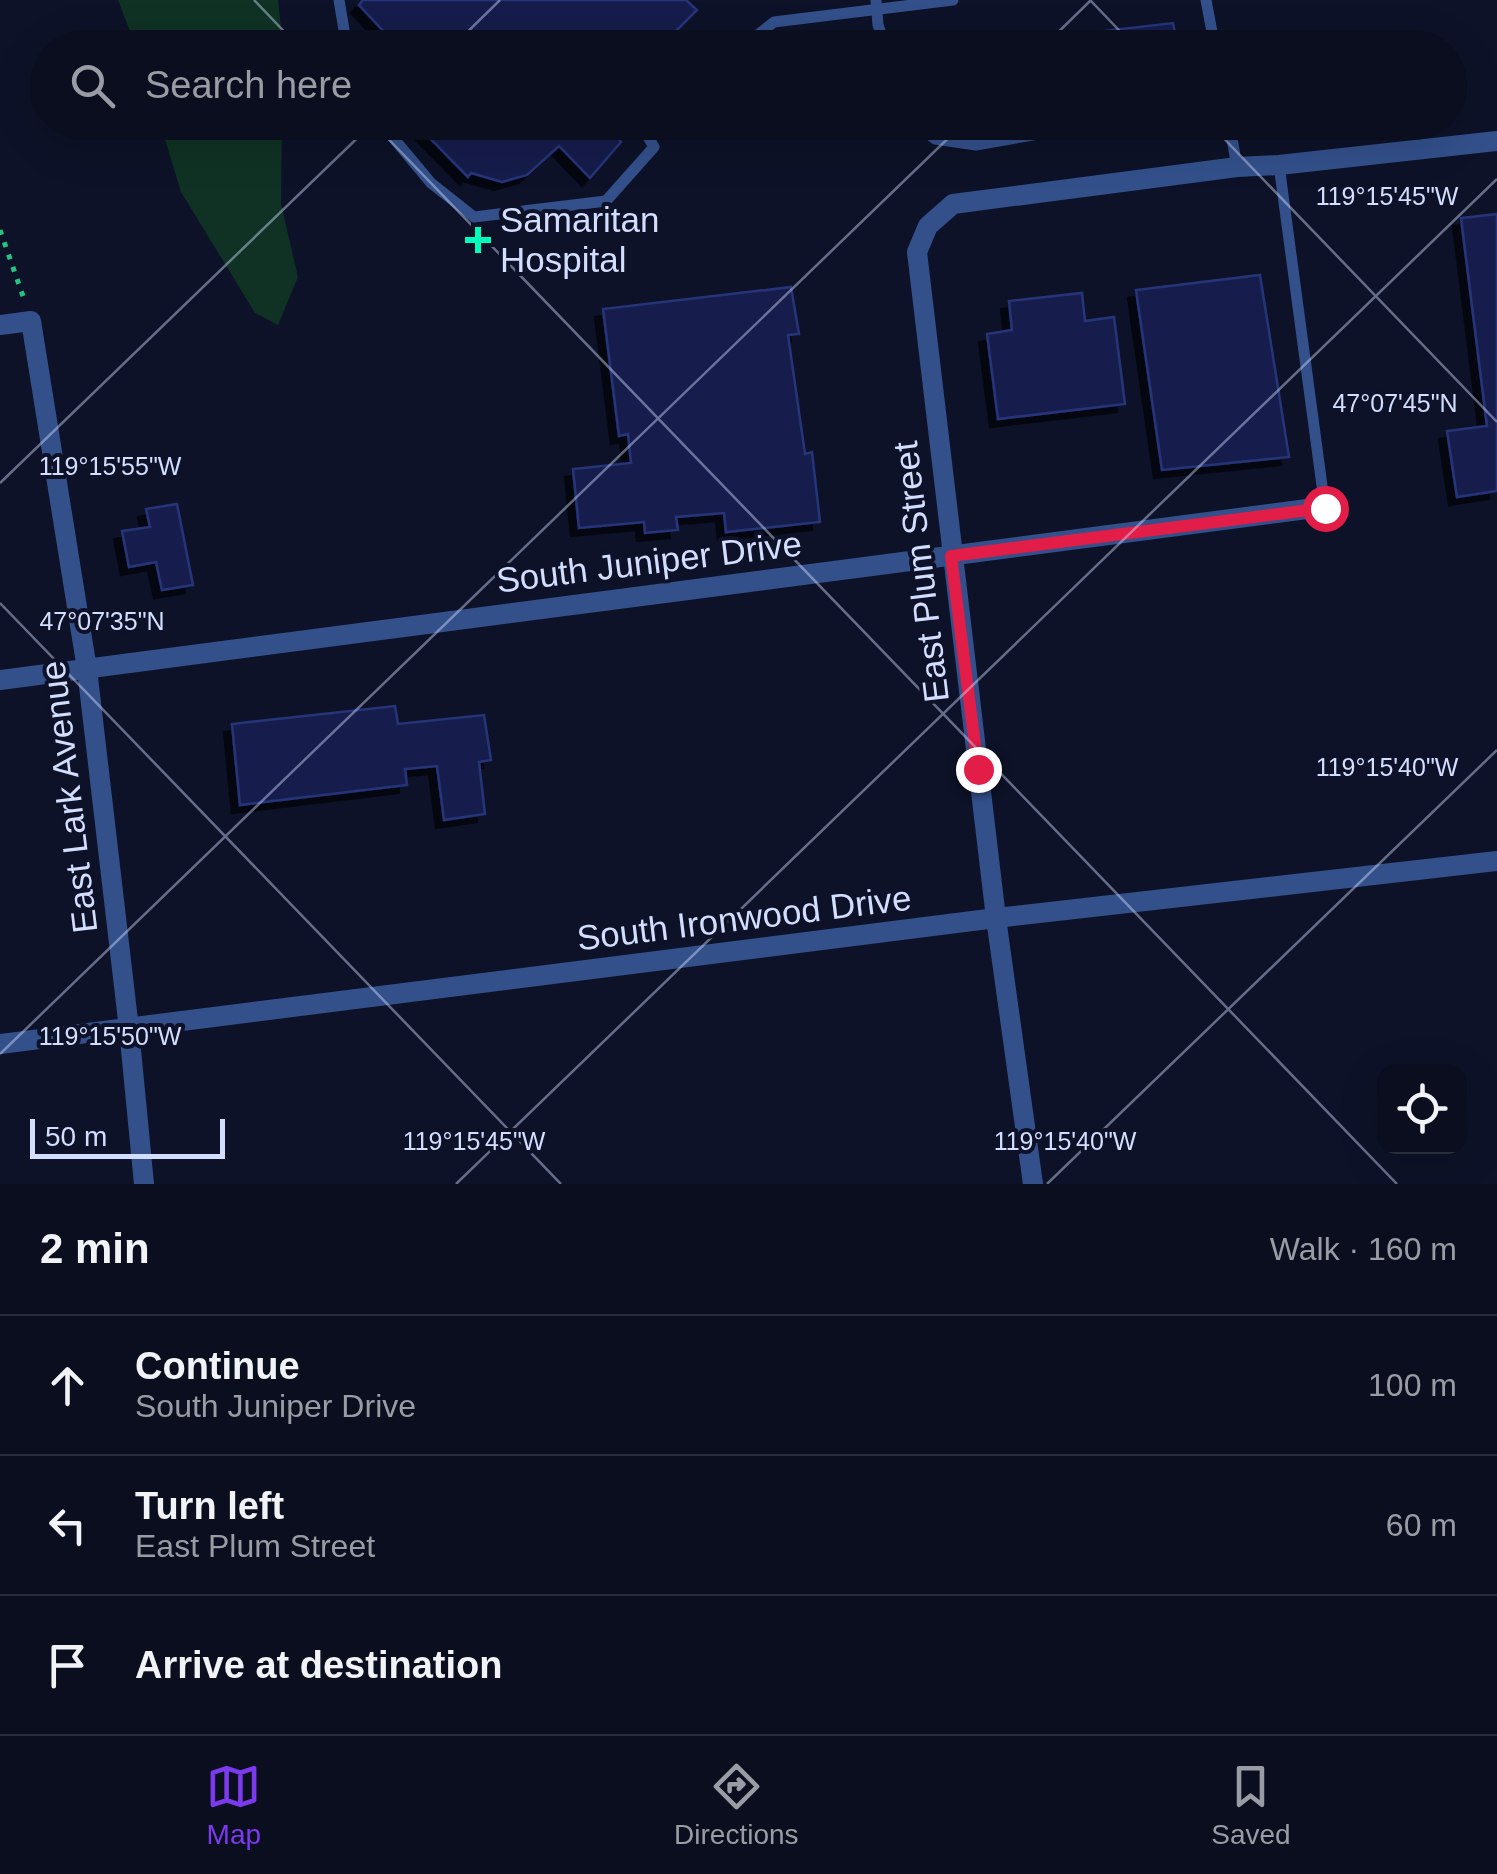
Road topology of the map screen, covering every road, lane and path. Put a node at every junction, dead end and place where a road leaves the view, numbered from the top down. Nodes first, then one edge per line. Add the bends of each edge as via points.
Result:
1 (339, 0) edge
2 (952, 0) edge
3 (1206, 0) edge
4 (877, 5) edge
5 (344, 30) edge
6 (764, 30) edge
7 (882, 30) edge
8 (1212, 30) edge
9 (395, 140) edge
10 (650, 140) edge
11 (934, 140) edge
12 (1004, 140) edge
13 (1232, 140) edge
14 (1497, 141) edge
15 (1279, 165) junction
16 (1237, 166) junction
17 (0, 230) edge
18 (31, 321) junction
19 (0, 324) edge
20 (1306, 509) joint
21 (951, 556) junction
22 (87, 668) junction
23 (0, 680) edge
24 (1497, 861) edge
25 (996, 918) junction
26 (129, 1029) junction
27 (0, 1044) edge
28 (144, 1184) edge
29 (1033, 1184) edge

1 - 5 lane
2 - 4 lane
3 - 8 lane
4 - 6 lane via 774,22
4 - 7 lane
9 - 10 lane via 431,183 474,217 606,202 654,147
11 - 12 lane
13 - 16 lane
14 - 15 street
15 - 16 street
15 - 20 lane via 1325,508
16 - 21 street, East Plum Street via 953,204 928,226 916,252
17 - 18 path
18 - 19 street
18 - 22 street, East Lark Avenue
20 - 21 street, South Juniper Drive
21 - 22 street, South Juniper Drive
21 - 25 street, East Plum Street
22 - 23 street, South Juniper Drive
22 - 26 street, East Lark Avenue
24 - 25 street, South Ironwood Drive
25 - 26 street, South Ironwood Drive
25 - 29 street, East Plum Street
26 - 27 street, South Ironwood Drive
26 - 28 street, East Lark Avenue

